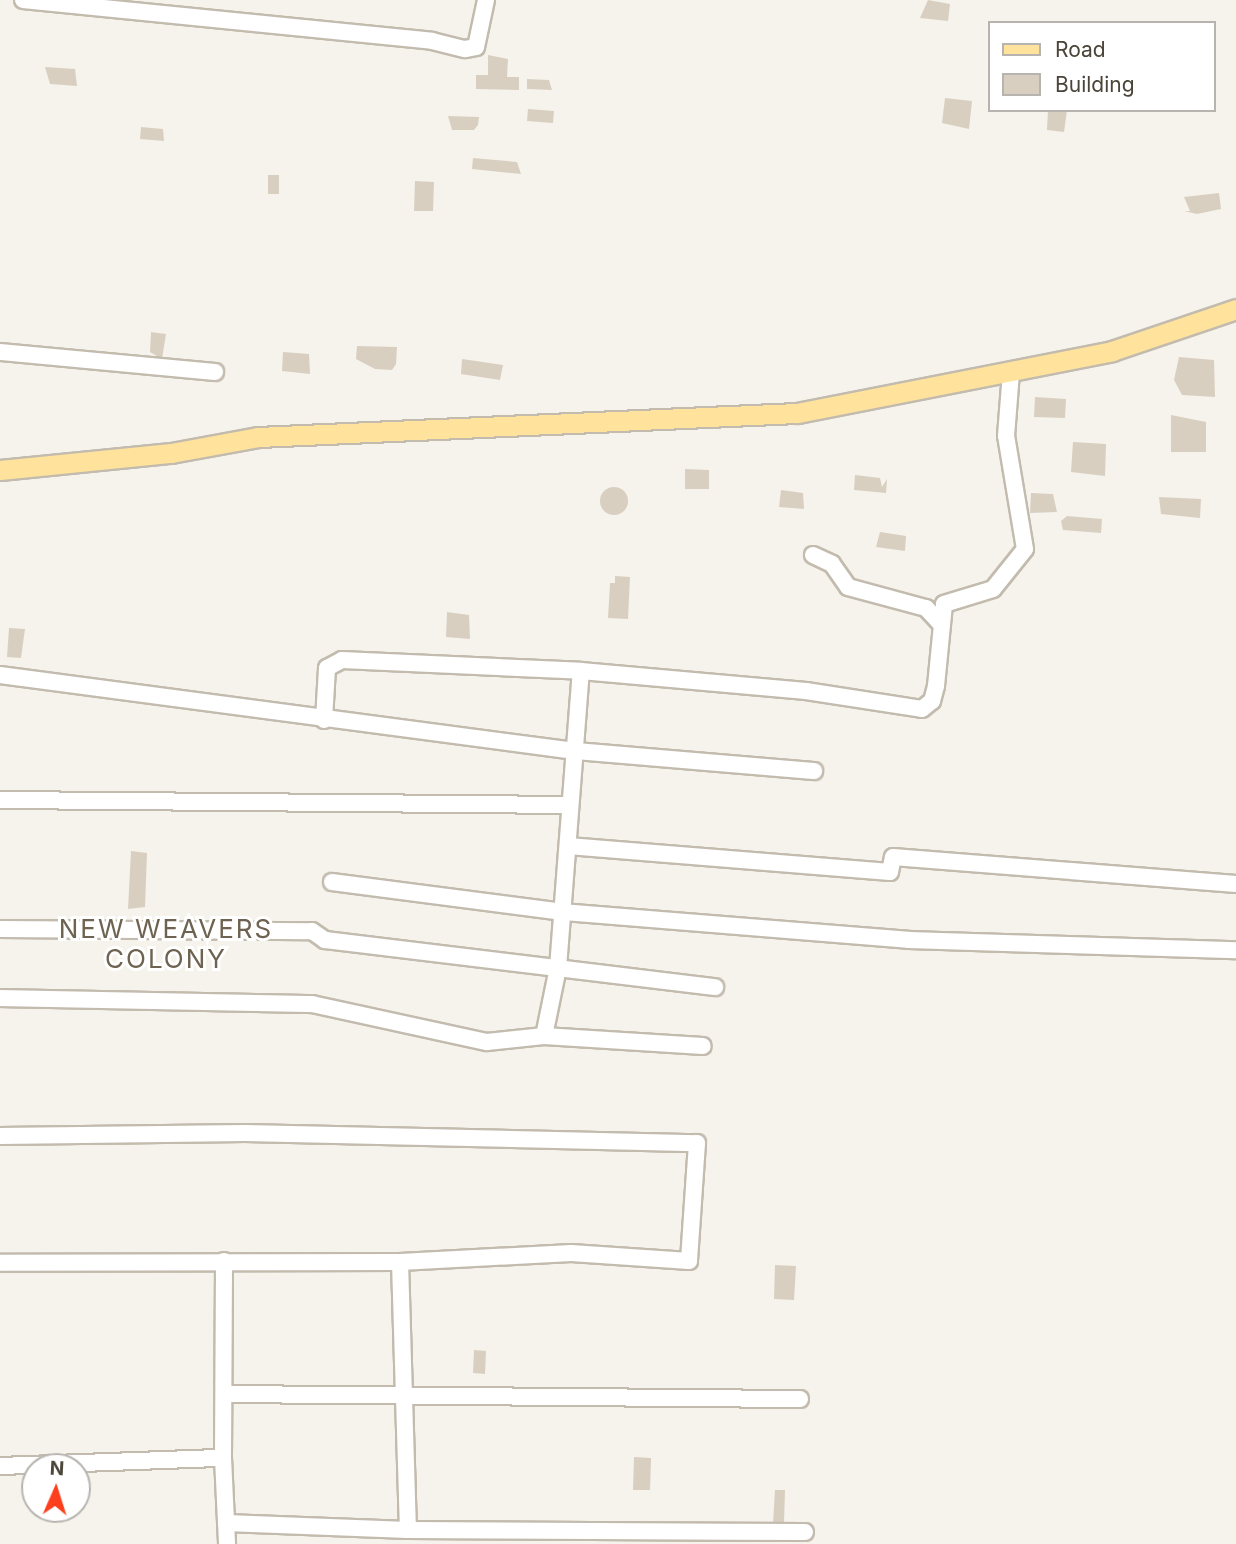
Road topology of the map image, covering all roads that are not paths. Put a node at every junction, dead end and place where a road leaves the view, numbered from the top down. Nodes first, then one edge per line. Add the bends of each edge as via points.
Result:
1 (23, 0) edge
2 (486, 0) edge
3 (1236, 309) edge
4 (0, 352) edge
5 (215, 372) dead end
6 (1011, 372) junction
7 (0, 470) edge
8 (813, 555) dead end
9 (942, 625) junction
10 (581, 671) junction
11 (0, 675) edge
12 (324, 720) junction
13 (575, 751) junction
14 (814, 771) dead end
15 (0, 800) edge
16 (570, 805) junction
17 (568, 846) junction
18 (332, 882) dead end
19 (1236, 884) edge
20 (563, 912) junction
21 (0, 929) edge
22 (1236, 950) edge
23 (558, 968) junction
24 (715, 987) dead end
25 (0, 998) edge
26 (544, 1036) junction
27 (703, 1046) dead end
28 (0, 1136) edge
29 (224, 1261) junction
30 (400, 1262) junction
31 (0, 1263) edge
32 (224, 1394) junction
33 (407, 1395) junction
34 (800, 1399) dead end
35 (223, 1458) junction
36 (0, 1466) edge
37 (226, 1523) junction
38 (408, 1530) junction
39 (805, 1532) dead end
40 (227, 1544) edge

1 - 2 street via 432,41 465,49 476,47
3 - 6 main road via 1112,351
4 - 5 street
6 - 7 main road via 797,413 258,437 171,453
6 - 9 street via 1006,436 1024,549 993,589 944,604
8 - 9 street via 832,564 848,587 926,608
9 - 10 street via 934,694 922,709 807,691
10 - 12 street via 342,660 327,668
10 - 13 street
11 - 12 street
12 - 13 street
13 - 14 street
13 - 16 street
15 - 16 street
16 - 17 street
17 - 19 street via 890,872 892,857
17 - 20 street
18 - 20 street
20 - 22 street via 909,940
20 - 23 street
21 - 23 street via 312,931 325,940
23 - 24 street
23 - 26 street
25 - 26 street via 312,1004 487,1042
26 - 27 street
28 - 30 street via 245,1133 697,1143 689,1261 571,1253
29 - 30 street
29 - 31 street
29 - 32 street
30 - 33 street
32 - 33 street
32 - 35 street
33 - 34 street
33 - 38 street
35 - 36 street
35 - 37 street
37 - 38 street
37 - 40 street
38 - 39 street

